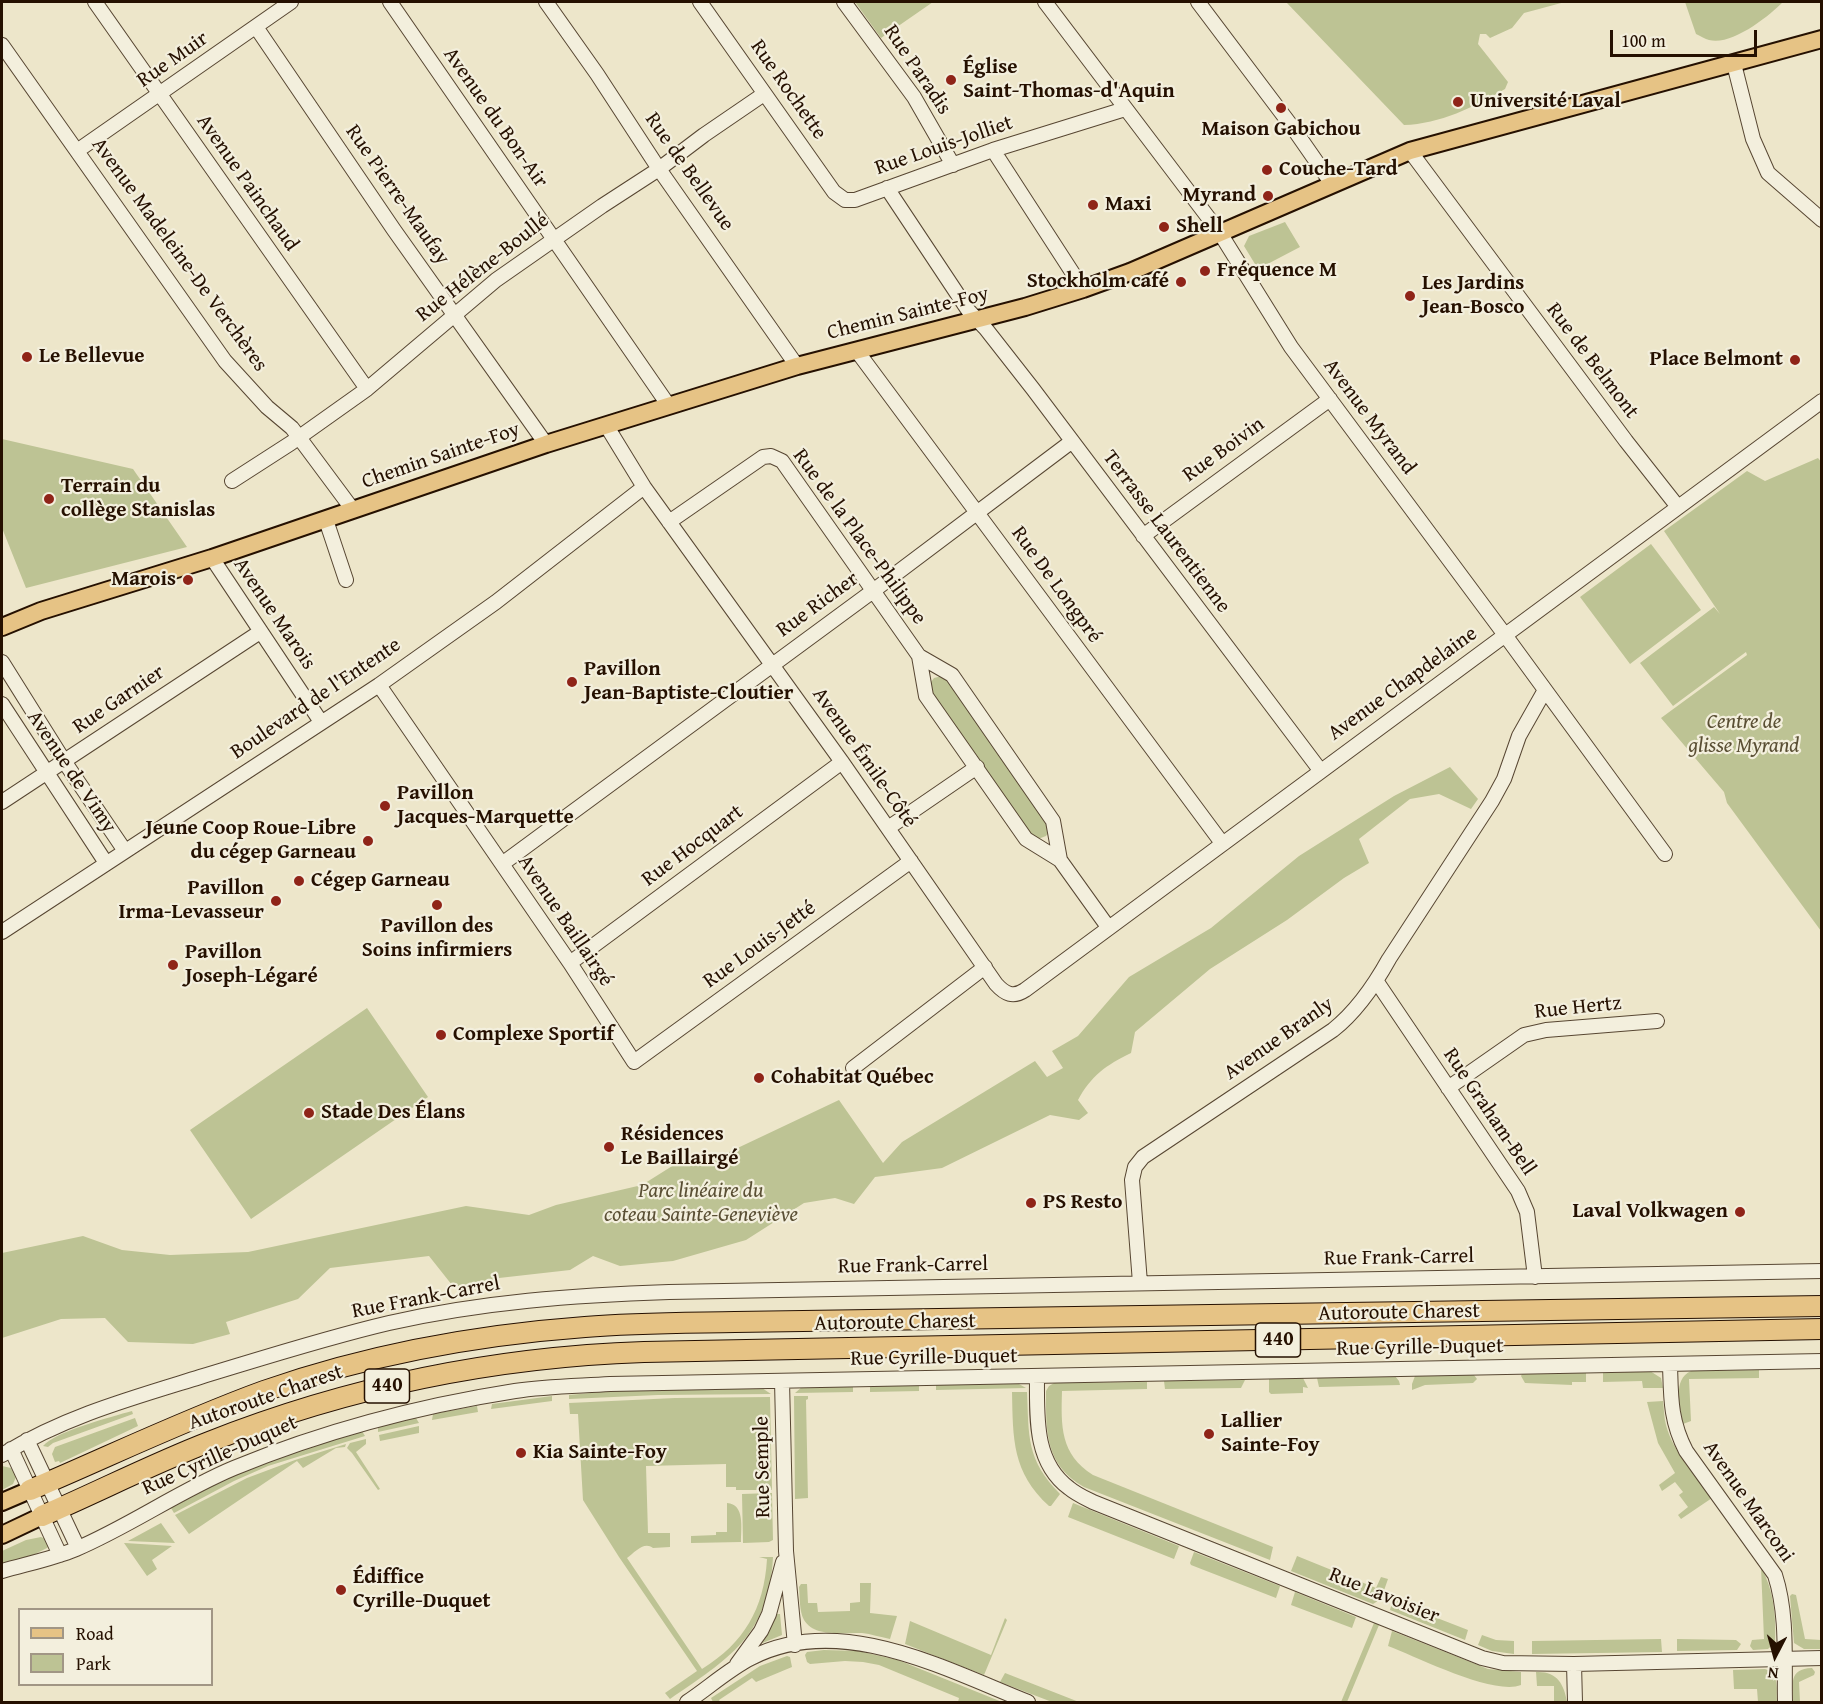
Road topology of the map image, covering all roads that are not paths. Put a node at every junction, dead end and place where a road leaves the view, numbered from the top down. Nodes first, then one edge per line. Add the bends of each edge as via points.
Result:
1 (95, 2) edge
2 (291, 2) edge
3 (390, 2) edge
4 (546, 2) edge
5 (700, 2) edge
6 (843, 2) edge
7 (1045, 2) edge
8 (1197, 2) edge
9 (256, 27) junction
10 (1821, 39) edge
11 (2, 45) edge
12 (1734, 64) junction
13 (159, 94) junction
14 (764, 94) junction
15 (1125, 109) junction
16 (993, 150) junction
17 (77, 151) junction
18 (1410, 151) junction
19 (953, 165) junction
20 (659, 170) junction
21 (1332, 184) junction
22 (887, 188) junction
23 (845, 200) joint
24 (1821, 220) edge
25 (1220, 232) junction
26 (554, 238) junction
27 (1083, 289) junction
28 (455, 316) junction
29 (977, 320) junction
30 (857, 351) junction
31 (796, 366) junction
32 (367, 388) junction
33 (1330, 399) junction
34 (1821, 401) edge
35 (669, 406) junction
36 (606, 425) junction
37 (300, 437) junction
38 (1071, 442) junction
39 (546, 444) junction
40 (232, 481) dead end
41 (645, 488) junction
42 (1678, 507) junction
43 (353, 510) junction
44 (978, 513) junction
45 (326, 520) junction
46 (669, 522) junction
47 (1143, 536) junction
48 (212, 558) junction
49 (346, 580) dead end
50 (873, 591) junction
51 (2, 627) edge
52 (260, 632) junction
53 (1505, 635) junction
54 (919, 656) junction
55 (2, 662) edge
56 (771, 665) junction
57 (380, 685) junction
58 (1545, 690) junction
59 (2, 704) edge
60 (321, 722) junction
61 (64, 761) junction
62 (842, 762) junction
63 (977, 767) junction
64 (1320, 770) junction
65 (46, 772) junction
66 (2, 802) edge
67 (888, 828) junction
68 (1222, 843) junction
69 (125, 850) junction
70 (1665, 854) dead end
71 (1060, 860) junction
72 (911, 861) junction
73 (106, 863) junction
74 (502, 864) junction
75 (1108, 927) junction
76 (2, 932) edge
77 (570, 963) junction
78 (985, 967) junction
79 (1377, 982) junction
80 (1008, 994) joint
81 (1657, 1021) dead end
82 (634, 1062) joint
83 (853, 1068) dead end
84 (1448, 1088) junction
85 (1821, 1271) edge
86 (1535, 1277) junction
87 (1140, 1283) junction
88 (1821, 1295) edge
89 (1821, 1306) edge
90 (1674, 1309) junction
91 (1821, 1329) edge
92 (1821, 1361) edge
93 (1670, 1364) junction
94 (1037, 1377) junction
95 (782, 1381) junction
96 (27, 1440) junction
97 (6, 1452) edge
98 (38, 1486) junction
99 (2, 1502) edge
100 (51, 1513) junction
101 (2, 1535) edge
102 (78, 1548) junction
103 (786, 1551) junction
104 (60, 1555) junction
105 (2, 1571) edge
106 (795, 1645) junction
107 (1784, 1658) junction
108 (1821, 1658) edge
109 (1574, 1664) junction
110 (731, 1672) junction
111 (687, 1702) edge
112 (1028, 1702) edge
113 (1575, 1702) edge
114 (1785, 1702) edge

1 - 13 street, Avenue Painchaud
2 - 9 street, Rue Muir
3 - 26 street, Avenue du Bon-Air
4 - 20 street, Rue de Bellevue
5 - 14 street, Rue Rochette
6 - 19 street, Rue Paradis via 914,97
7 - 15 street, Avenue Myrand
8 - 21 street
9 - 13 street, Rue Muir
9 - 28 street, Rue Pierre-Maufay
10 - 12 main road, Chemin Sainte-Foy
11 - 17 street, Avenue Madeleine-De Verchères
12 - 18 main road, Chemin Sainte-Foy
12 - 24 street via 1753,139 1768,173
13 - 17 street, Rue Muir
13 - 32 street, Avenue Painchaud
14 - 20 street, Rue Hélène-Boullé
14 - 23 street, Rue Rochette via 834,192
15 - 16 street, Rue Louis-Jolliet
15 - 25 street, Avenue Myrand
16 - 19 street, Rue Louis-Jolliet
16 - 27 street
17 - 37 street, Avenue Madeleine-De Verchères via 225,361 267,408
18 - 21 main road, Chemin Sainte-Foy
18 - 42 street, Rue de Belmont
19 - 22 street, Rue Louis-Jolliet
20 - 26 street, Rue Hélène-Boullé
20 - 31 street, Rue de Bellevue
21 - 25 main road, Chemin Sainte-Foy
22 - 23 street, Rue Louis-Jolliet
22 - 29 street
25 - 27 main road, Chemin Sainte-Foy
25 - 33 street, Avenue Myrand via 1291,347
26 - 28 street, Rue Hélène-Boullé
26 - 35 street, Avenue du Bon-Air
27 - 29 main road, Chemin Sainte-Foy
28 - 32 street, Rue Hélène-Boullé
28 - 39 street, Rue Pierre-Maufay
29 - 30 main road, Chemin Sainte-Foy
29 - 38 street, Terrasse Laurentienne
30 - 31 main road, Chemin Sainte-Foy
30 - 44 street, Rue De Longpré
31 - 35 main road, Chemin Sainte-Foy
32 - 37 street, Rue Hélène-Boullé
33 - 47 street, Rue Boivin
33 - 53 street, Avenue Myrand
34 - 42 street, Avenue Chapdelaine
35 - 36 main road, Chemin Sainte-Foy
36 - 39 main road, Chemin Sainte-Foy
36 - 41 street, Avenue Émile-Côté
37 - 40 street, Rue Hélène-Boullé
37 - 43 street, Avenue Madeleine-De Verchères
38 - 44 street, Rue Richer
38 - 47 street, Terrasse Laurentienne
39 - 43 main road, Chemin Sainte-Foy
41 - 46 street, Avenue Émile-Côté
41 - 57 street, Boulevard de l'Entente
42 - 53 street, Avenue Chapdelaine
43 - 45 main road, Chemin Sainte-Foy
44 - 50 street, Rue Richer
44 - 68 street, Rue De Longpré
45 - 48 main road, Chemin Sainte-Foy
45 - 49 street
46 - 50 street, Rue de la Place-Philippe via 763,457 777,457
46 - 56 street, Avenue Émile-Côté
47 - 64 street, Terrasse Laurentienne
48 - 51 main road, Chemin Sainte-Foy via 41,610
48 - 52 street, Avenue Marois
50 - 54 street, Rue de la Place-Philippe
50 - 56 street, Rue Richer
52 - 60 street, Avenue Marois
52 - 61 street, Rue Garnier
53 - 58 street, Avenue Myrand
53 - 64 street, Avenue Chapdelaine
54 - 63 street, Rue de la Place-Philippe via 926,696
54 - 71 street, Rue de la Place-Philippe via 952,675 1053,821
55 - 61 street, Avenue de Vimy
56 - 62 street, Avenue Émile-Côté
56 - 74 street, Rue Richer
57 - 60 street, Boulevard de l'Entente
57 - 74 street, Avenue Baillairgé
58 - 70 street, Avenue Myrand
58 - 79 street, Avenue Branly via 1519,736 1492,801
59 - 65 street, Avenue de Vimy
60 - 69 street, Boulevard de l'Entente
61 - 65 street, Rue Garnier
61 - 69 street, Avenue de Vimy
62 - 67 street, Avenue Émile-Côté
62 - 77 street, Rue Hocquart
63 - 67 street
63 - 71 street, Rue de la Place-Philippe via 1026,839
64 - 68 street, Avenue Chapdelaine
65 - 66 street, Rue Garnier
65 - 73 street, Avenue de Vimy
67 - 72 street, Avenue Émile-Côté
68 - 75 street, Avenue Chapdelaine
69 - 73 street, Boulevard de l'Entente
71 - 75 street, Rue de la Place-Philippe
72 - 78 street, Avenue Émile-Côté
72 - 82 street, Rue Louis-Jetté
73 - 76 street, Boulevard de l'Entente
74 - 77 street, Avenue Baillairgé
75 - 80 street, Avenue Chapdelaine via 1025,990
77 - 82 street, Avenue Baillairgé
78 - 80 street, Avenue Émile-Côté
78 - 83 street
79 - 84 street, Rue Graham-Bell
79 - 87 street, Avenue Branly via 1333,1030 1138,1162 1132,1180
81 - 84 street, Rue Hertz via 1524,1035
84 - 86 street, Rue Graham-Bell via 1518,1191 1527,1212
85 - 86 street, Rue Frank-Carrel
86 - 87 street, Rue Frank-Carrel
87 - 96 street, Rue Frank-Carrel via 669,1292 503,1303 389,1323 304,1346 111,1405
88 - 90 highway
89 - 90 highway, Autoroute Charest / 440
90 - 98 highway, Autoroute Charest / 440 via 687,1323 532,1332 409,1352 291,1383 190,1419
91 - 100 highway, Autoroute Charest / 440 via 635,1352 549,1358 434,1375 298,1410 183,1452
92 - 93 street, Rue Cyrille-Duquet
93 - 94 street, Rue Cyrille-Duquet
93 - 107 street, Avenue Marconi via 1673,1419 1686,1451 1775,1575 1781,1593
94 - 95 street, Rue Cyrille-Duquet
94 - 109 street, Rue Lavoisier via 1037,1425 1044,1456 1053,1474 1069,1489 1093,1502 1482,1658 1503,1663
95 - 102 street, Rue Cyrille-Duquet via 610,1384 527,1390 417,1410 317,1437 232,1469
95 - 103 street, Rue Semple
96 - 97 street, Rue Frank-Carrel
96 - 98 street, Rue Frank-Carrel
97 - 98 street, Rue Frank-Carrel
98 - 99 main road, Autoroute Charest
98 - 100 street, Rue Frank-Carrel
100 - 101 main road, Autoroute Charest
100 - 102 street
100 - 104 street
102 - 104 street, Rue Cyrille-Duquet
103 - 106 street, Rue Semple
103 - 110 street, Rue Semple via 769,1614
104 - 105 street, Rue Cyrille-Duquet
106 - 110 street, Rue Semple via 750,1658
106 - 112 street via 823,1641 877,1646 918,1658
107 - 108 street, Rue Lavoisier
107 - 109 street, Rue Lavoisier
107 - 114 street, Avenue Marconi
109 - 113 street
110 - 111 street, Rue Semple

